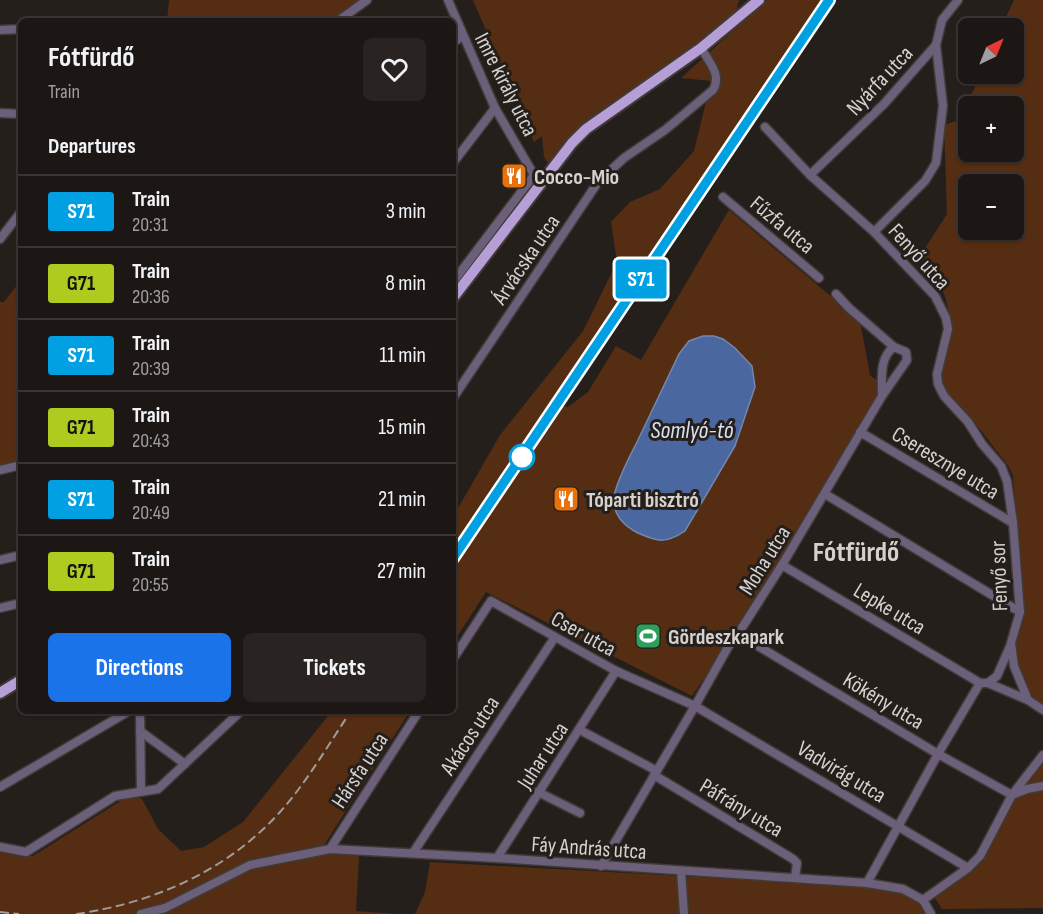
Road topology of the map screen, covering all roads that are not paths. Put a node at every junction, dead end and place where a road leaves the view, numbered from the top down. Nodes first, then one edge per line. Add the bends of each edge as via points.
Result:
1 (367, 0) edge
2 (448, 0) edge
3 (759, 0) edge
4 (958, 0) edge
5 (342, 18) edge
6 (455, 18) edge
7 (456, 21) edge
8 (18, 29) edge
9 (0, 30) edge
10 (462, 36) junction
11 (456, 41) edge
12 (936, 45) junction
13 (701, 48) junction
14 (495, 108) junction
15 (0, 113) edge
16 (18, 114) edge
17 (765, 127) dead end
18 (456, 159) edge
19 (810, 175) junction
20 (538, 177) junction
21 (723, 197) dead end
22 (18, 217) edge
23 (874, 232) junction
24 (0, 238) edge
25 (456, 278) edge
26 (819, 278) dead end
27 (456, 294) edge
28 (837, 294) dead end
29 (894, 347) junction
30 (456, 394) edge
31 (882, 396) junction
32 (860, 432) junction
33 (18, 466) edge
34 (1002, 466) joint
35 (0, 470) edge
36 (825, 494) junction
37 (1013, 523) junction
38 (18, 556) edge
39 (0, 560) edge
40 (782, 565) junction
41 (18, 604) edge
42 (0, 608) edge
43 (1020, 612) junction
44 (738, 634) junction
45 (555, 637) junction
46 (1011, 643) junction
47 (456, 654) edge
48 (616, 671) junction
49 (18, 682) edge
50 (984, 683) junction
51 (0, 693) edge
52 (1028, 700) junction
53 (695, 706) junction
54 (1043, 710) edge
55 (124, 714) edge
56 (140, 714) edge
57 (235, 714) edge
58 (417, 714) edge
59 (580, 730) junction
60 (140, 731) junction
61 (938, 754) junction
62 (1043, 755) edge
63 (185, 764) junction
64 (656, 773) junction
65 (1043, 786) edge
66 (0, 787) edge
67 (141, 791) junction
68 (538, 792) junction
69 (1012, 795) junction
70 (580, 813) dead end
71 (898, 826) junction
72 (0, 847) edge
73 (330, 849) junction
74 (413, 853) junction
75 (498, 858) junction
76 (601, 866) junction
77 (969, 868) junction
78 (681, 871) junction
79 (795, 878) junction
80 (867, 884) junction
81 (923, 900) junction
82 (141, 914) edge
83 (684, 914) edge
84 (932, 914) edge

1 - 5 street
2 - 6 street, Imre király utca
3 - 13 main road
4 - 12 street, Nyárfa utca via 942,20
7 - 10 street, Imre király utca
8 - 9 street
10 - 11 street
10 - 14 street, Imre király utca
12 - 19 street, Nyárfa utca via 884,104
12 - 23 street via 943,106 936,163 925,181
13 - 20 main road via 586,129
13 - 30 street, Árvácska utca via 717,75 713,90 598,182
14 - 18 street
14 - 20 street, Imre király utca
15 - 16 street
17 - 19 street, Fenyő utca
19 - 23 street, Fenyő utca
20 - 25 street
20 - 27 main road
21 - 26 street, Fűzfa utca
22 - 24 street
23 - 34 street, Fenyő utca via 935,296 948,329 938,384
28 - 29 street
29 - 31 street, Moha utca via 884,362
29 - 31 street, Moha utca via 906,352 907,360
31 - 32 street, Moha utca
32 - 36 street, Moha utca
32 - 37 street, Cseresznye utca
33 - 35 street
34 - 37 street, Fenyő sor
36 - 40 street, Moha utca
36 - 43 street
37 - 43 street, Fenyő sor
38 - 39 street
40 - 44 street, Moha utca
40 - 50 street, Lepke utca
41 - 42 street
43 - 46 street, Fenyő sor
44 - 53 street, Moha utca
44 - 61 street, Kökény utca
45 - 47 street, Cser utca via 491,601
45 - 48 street, Cser utca
45 - 74 street, Akácos utca
46 - 50 street via 997,676
46 - 52 street, Fenyő sor via 1014,666
48 - 53 street, Cser utca
48 - 59 street, Juhar utca
49 - 51 main road
50 - 52 street, Lepke utca
50 - 61 street
52 - 54 street
53 - 64 street, Moha utca
53 - 71 street, Vadvirág utca
55 - 66 street
56 - 60 street
57 - 63 street
58 - 73 street, Hársfa utca
59 - 64 street
59 - 68 street, Juhar utca
60 - 63 street
60 - 67 street
61 - 69 street, Kökény utca
61 - 71 street
62 - 69 street
63 - 67 street via 158,789
64 - 76 street, Moha utca
64 - 79 street, Páfrány utca via 793,859 797,863
65 - 69 street
67 - 72 street via 115,796 26,852
68 - 70 street
68 - 75 street, Juhar utca
69 - 77 street via 980,856
71 - 77 street, Vadvirág utca
71 - 80 street
73 - 74 street, Fáy András utca
73 - 82 street, Fáy András utca via 250,865 165,908
74 - 75 street, Fáy András utca
75 - 76 street, Fáy András utca
76 - 78 street, Fáy András utca
77 - 81 street
78 - 79 street, Fáy András utca
78 - 83 street
79 - 80 street, Fáy András utca
80 - 81 street, Fáy András utca via 903,889
81 - 84 street

